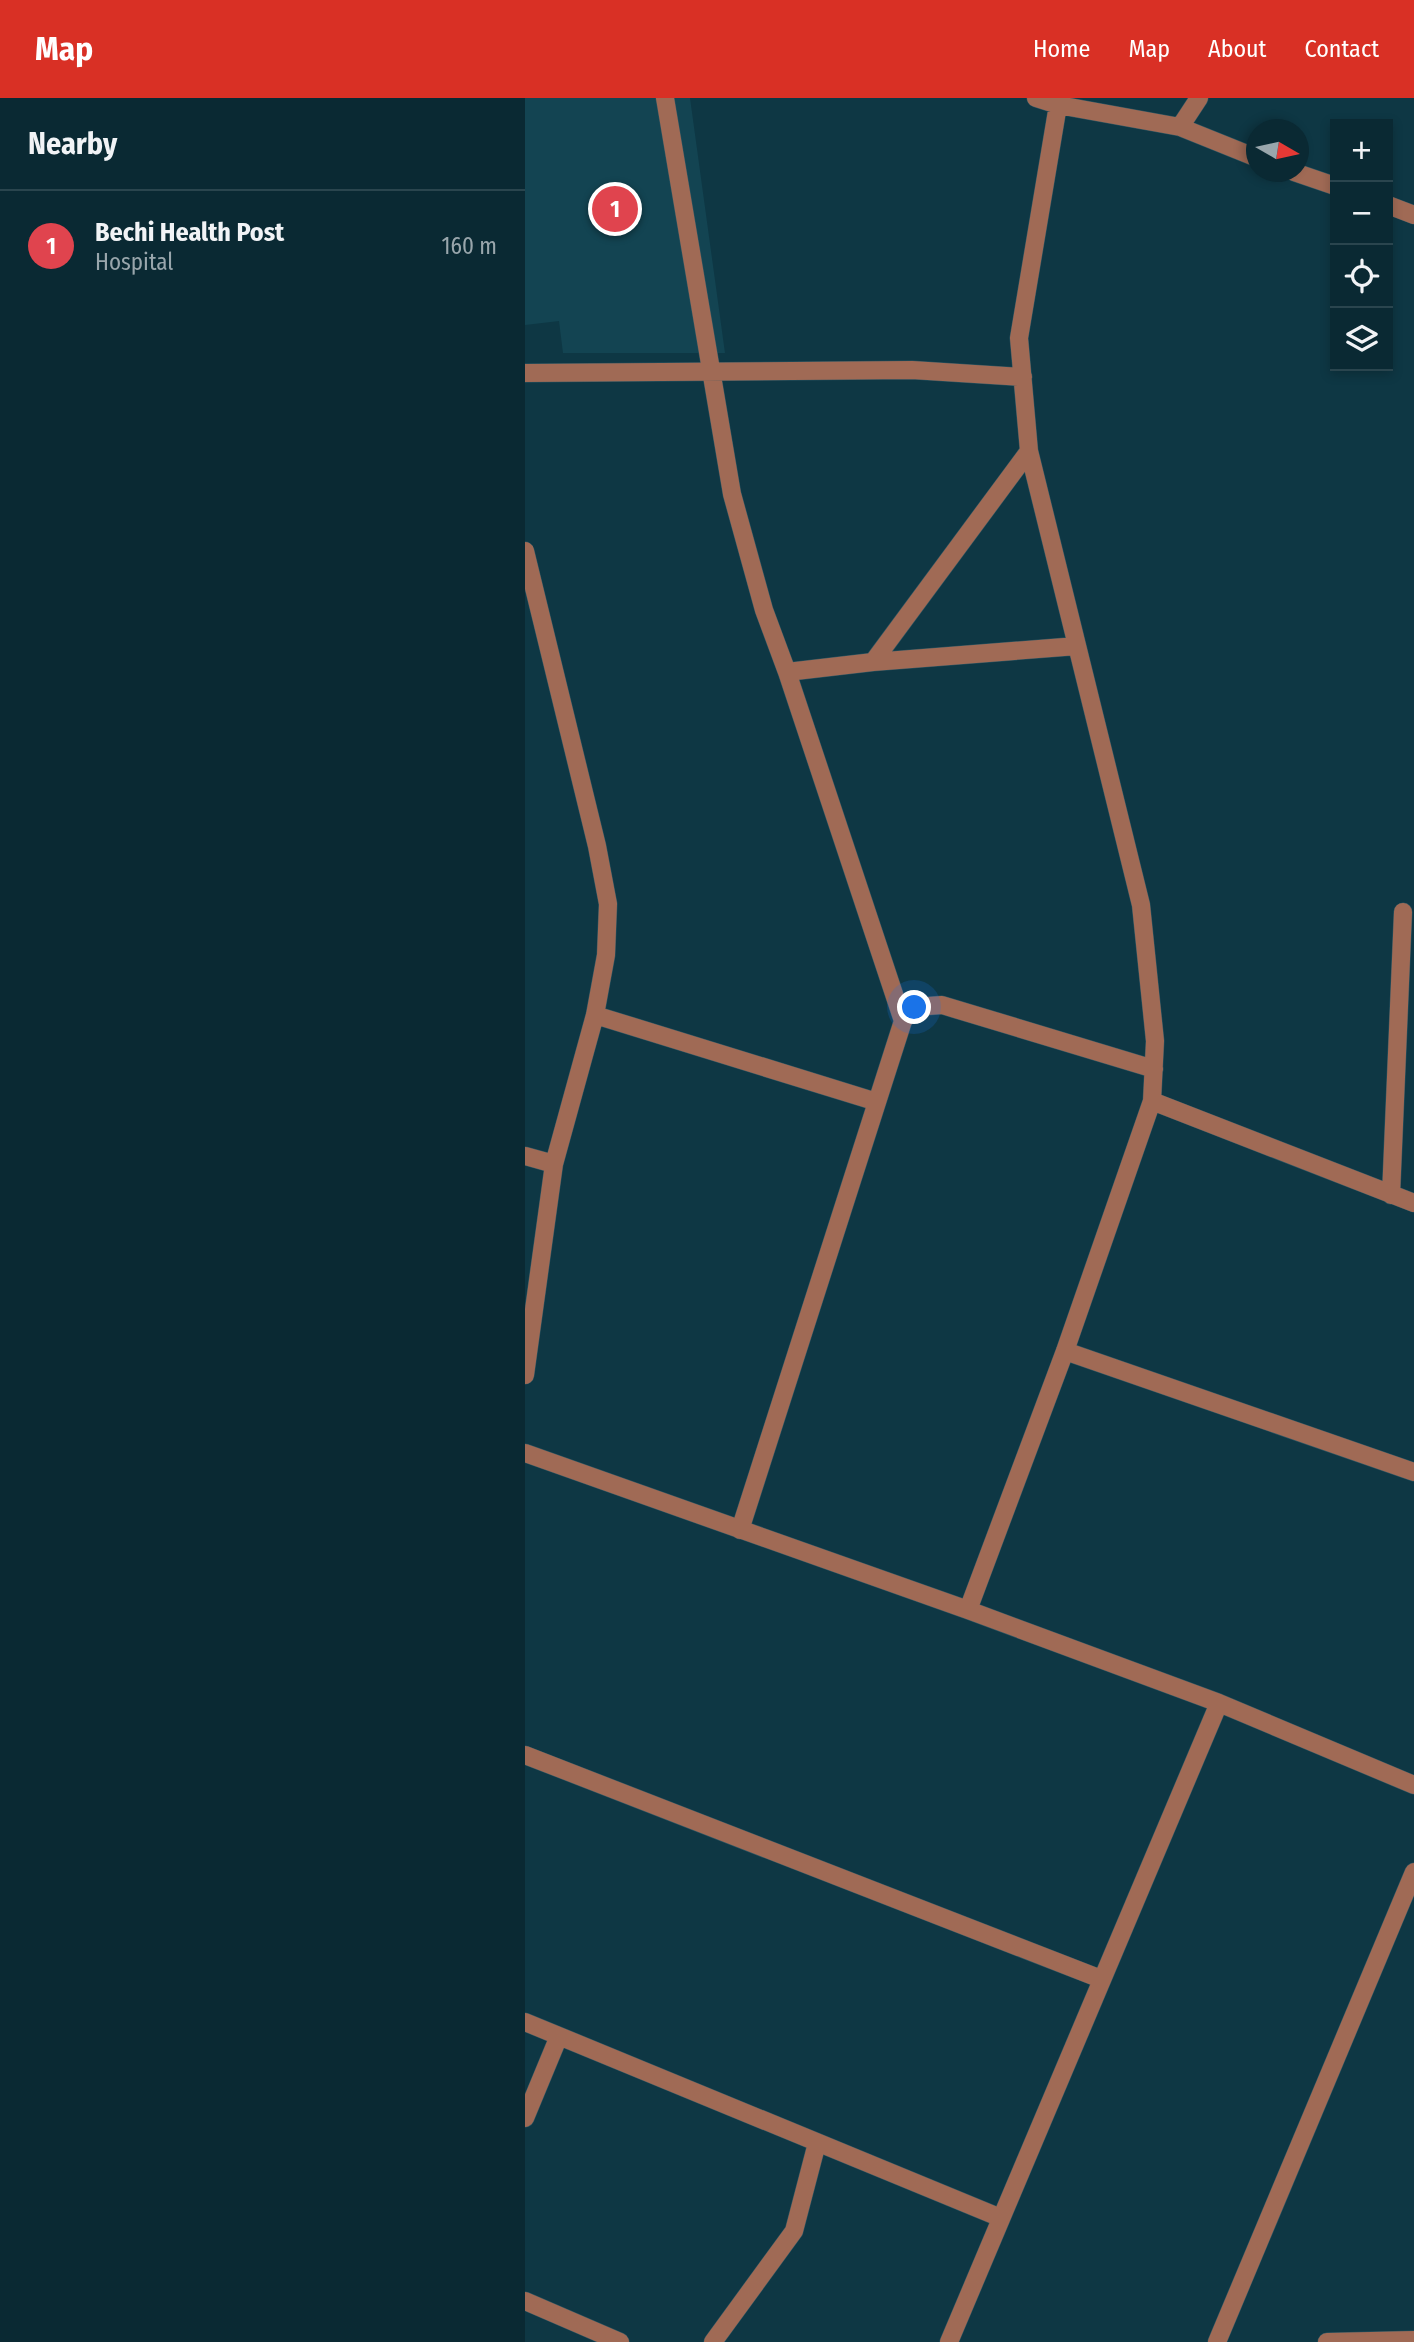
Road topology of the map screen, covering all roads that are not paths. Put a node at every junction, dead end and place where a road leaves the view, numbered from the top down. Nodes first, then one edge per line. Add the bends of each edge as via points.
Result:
1 (665, 98) edge
2 (1036, 98) edge
3 (1199, 98) edge
4 (1058, 104) junction
5 (1179, 127) junction
6 (1246, 154) edge
7 (1309, 177) edge
8 (1330, 184) edge
9 (1393, 207) edge
10 (1414, 215) edge
11 (711, 370) junction
12 (525, 373) edge
13 (1023, 377) junction
14 (1030, 451) junction
15 (525, 551) edge
16 (1077, 646) junction
17 (873, 662) junction
18 (787, 672) junction
19 (1403, 912) dead end
20 (595, 1015) junction
21 (903, 1021) junction
22 (1154, 1069) junction
23 (1151, 1101) junction
24 (877, 1102) junction
25 (525, 1156) edge
26 (554, 1164) junction
27 (1391, 1195) junction
28 (1414, 1203) edge
29 (1065, 1350) junction
30 (525, 1375) edge
31 (525, 1453) edge
32 (1414, 1472) edge
33 (740, 1530) junction
34 (968, 1611) junction
35 (1219, 1703) junction
36 (525, 1755) edge
37 (1414, 1785) edge
38 (1414, 1872) edge
39 (1101, 1979) junction
40 (525, 2022) edge
41 (559, 2036) junction
42 (525, 2118) edge
43 (817, 2143) junction
44 (1001, 2218) junction
45 (525, 2301) edge
46 (1414, 2340) edge
47 (620, 2342) edge
48 (713, 2342) edge
49 (949, 2342) edge
50 (1217, 2342) edge
51 (1328, 2342) edge

1 - 11 street
2 - 4 street
3 - 5 street
4 - 5 street
4 - 13 street via 1019,338
5 - 6 street
7 - 8 street
9 - 10 street
11 - 12 street
11 - 13 street via 912,370
11 - 18 street via 732,494 764,610
13 - 14 street
14 - 16 street
14 - 17 street
15 - 20 street via 608,904 606,955
16 - 17 street
16 - 22 street via 1141,905
17 - 18 street
18 - 21 street
19 - 27 street
20 - 24 street
20 - 26 street
21 - 22 street via 914,1007 942,1005
21 - 24 street
22 - 23 street
23 - 27 street
23 - 29 street
24 - 33 street
25 - 26 street
26 - 30 street
27 - 28 street
29 - 32 street
29 - 34 street
31 - 33 street
33 - 34 street
34 - 35 street
35 - 37 street
35 - 39 street
36 - 39 street
38 - 50 street
39 - 44 street
40 - 41 street
41 - 42 street
41 - 43 street
43 - 44 street
43 - 48 street via 794,2231
44 - 49 street
45 - 47 street
46 - 51 street

